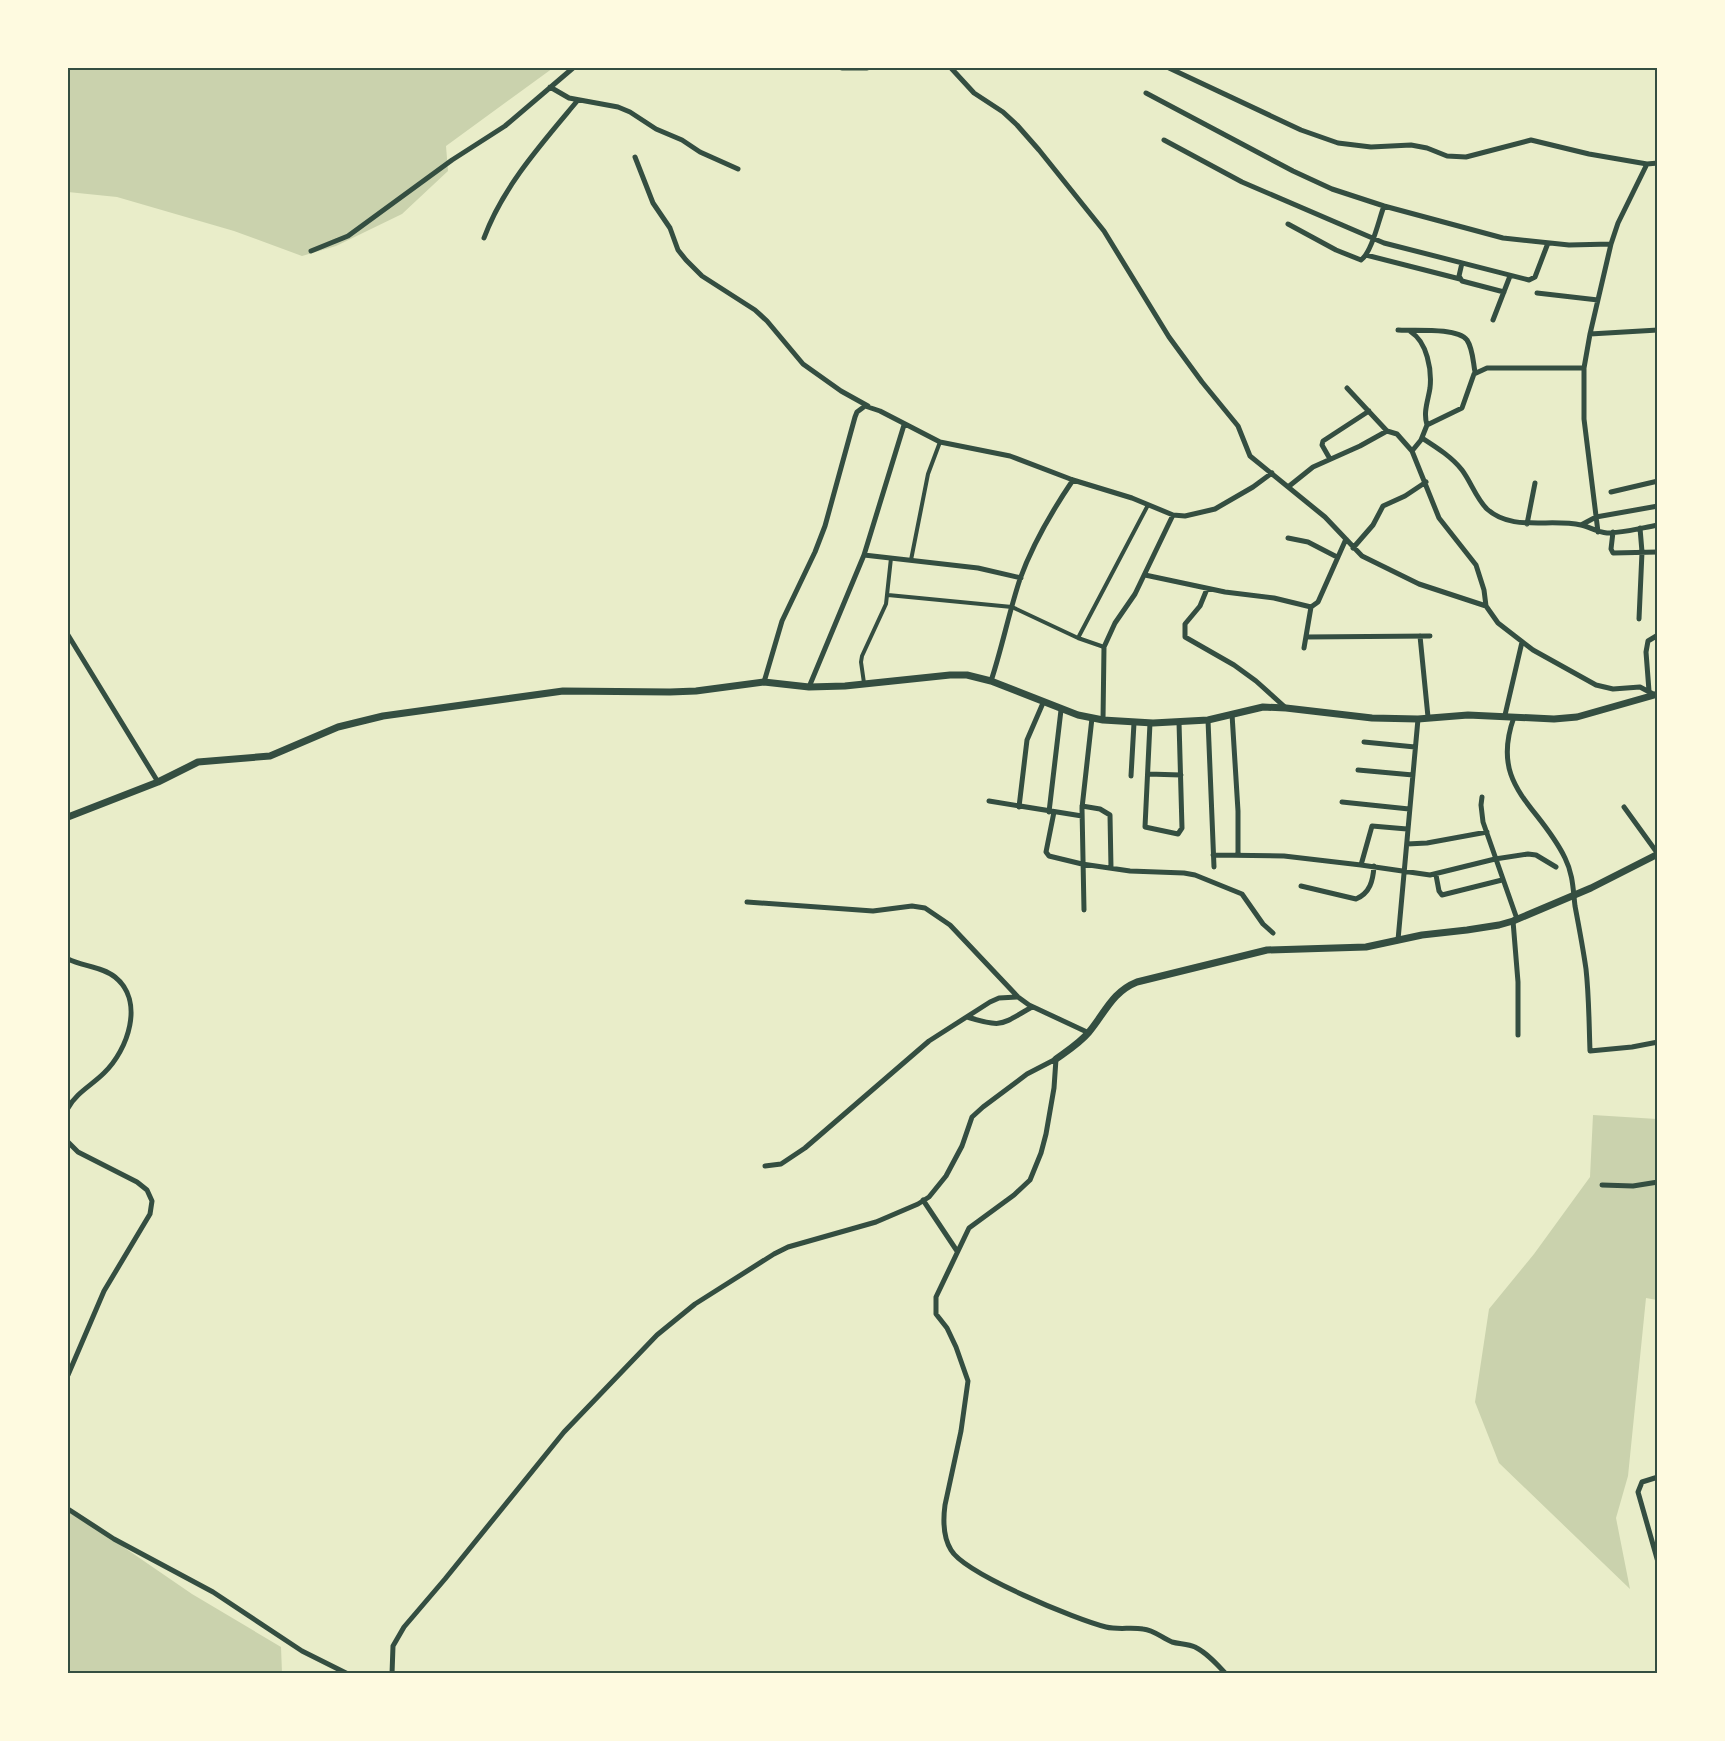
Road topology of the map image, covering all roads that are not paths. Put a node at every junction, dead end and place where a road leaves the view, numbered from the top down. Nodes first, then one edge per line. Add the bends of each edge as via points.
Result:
1 (573, 68) edge
2 (842, 68) edge
3 (867, 68) edge
4 (951, 68) edge
5 (1169, 68) edge
6 (550, 87) junction
7 (1146, 93) dead end
8 (578, 100) junction
9 (1164, 140) dead end
10 (634, 157) dead end
11 (1658, 163) edge
12 (1647, 164) junction
13 (738, 169) dead end
14 (1384, 206) junction
15 (1288, 224) dead end
16 (484, 238) dead end
17 (1373, 238) junction
18 (1548, 243) junction
19 (1611, 244) junction
20 (311, 251) dead end
21 (1366, 255) junction
22 (1462, 263) junction
23 (1510, 276) junction
24 (1460, 279) junction
25 (1504, 292) junction
26 (1537, 293) dead end
27 (1598, 300) junction
28 (1493, 320) dead end
29 (1398, 330) dead end
30 (1658, 330) edge
31 (1409, 331) junction
32 (1590, 334) junction
33 (1584, 368) junction
34 (1475, 372) junction
35 (1347, 388) dead end
36 (870, 407) junction
37 (1369, 411) junction
38 (904, 425) junction
39 (1426, 426) junction
40 (1387, 431) junction
41 (1422, 438) junction
42 (940, 442) junction
43 (1412, 451) junction
44 (1330, 459) junction
45 (1272, 473) junction
46 (1073, 480) junction
47 (1426, 482) junction
48 (1658, 482) edge
49 (1535, 483) dead end
50 (1288, 487) junction
51 (1611, 492) dead end
52 (1148, 504) junction
53 (1658, 506) edge
54 (1173, 515) junction
55 (1596, 517) junction
56 (1527, 524) junction
57 (1581, 525) junction
58 (1658, 525) edge
59 (1640, 528) junction
60 (1598, 532) junction
61 (1613, 532) junction
62 (1288, 538) dead end
63 (1346, 539) junction
64 (1353, 548) junction
65 (1642, 552) junction
66 (1658, 552) edge
67 (864, 555) junction
68 (1337, 557) junction
69 (891, 558) junction
70 (911, 561) junction
71 (1145, 575) junction
72 (1021, 578) junction
73 (1207, 589) junction
74 (888, 596) junction
75 (1486, 606) junction
76 (1012, 607) junction
77 (1311, 607) junction
78 (1640, 619) dead end
79 (68, 635) edge
80 (1658, 635) edge
81 (1420, 636) junction
82 (1430, 636) dead end
83 (1078, 638) junction
84 (1306, 638) junction
85 (1522, 642) junction
86 (1104, 647) junction
87 (1304, 648) dead end
88 (991, 681) junction
89 (764, 682) junction
90 (864, 684) junction
91 (809, 687) junction
92 (1654, 693) edge
93 (1043, 702) junction
94 (1286, 708) junction
95 (1061, 710) junction
96 (1232, 714) junction
97 (1505, 715) junction
98 (1428, 717) junction
99 (1514, 717) junction
100 (1092, 718) junction
101 (1418, 719) junction
102 (1104, 720) junction
103 (1208, 720) junction
104 (1179, 722) junction
105 (1134, 723) junction
106 (1150, 723) junction
107 (1364, 742) dead end
108 (1415, 747) junction
109 (1358, 770) dead end
110 (1148, 774) junction
111 (1180, 775) junction
112 (1413, 775) junction
113 (1131, 776) dead end
114 (158, 782) junction
115 (1482, 797) dead end
116 (989, 801) dead end
117 (1342, 802) dead end
118 (1083, 806) junction
119 (1018, 807) junction
120 (1624, 807) dead end
121 (1409, 809) junction
122 (1051, 812) junction
123 (1082, 816) junction
124 (68, 818) edge
125 (1407, 829) junction
126 (1486, 832) junction
127 (1407, 844) junction
128 (1658, 854) edge
129 (1213, 855) junction
130 (1238, 855) junction
131 (1496, 859) junction
132 (1082, 864) junction
133 (1361, 865) junction
134 (1374, 866) junction
135 (1214, 867) dead end
136 (1556, 867) dead end
137 (1111, 868) junction
138 (1404, 870) junction
139 (1436, 874) junction
140 (1503, 880) junction
141 (1301, 886) dead end
142 (1574, 895) junction
143 (747, 902) dead end
144 (1084, 910) dead end
145 (1515, 920) junction
146 (1273, 933) dead end
147 (1398, 940) junction
148 (68, 959) edge
149 (1017, 997) junction
150 (1032, 1007) junction
151 (967, 1017) junction
152 (1089, 1033) junction
153 (1518, 1035) dead end
154 (1658, 1042) edge
155 (1056, 1059) junction
156 (68, 1108) edge
157 (68, 1142) edge
158 (765, 1166) dead end
159 (1658, 1182) edge
160 (1602, 1185) dead end
161 (923, 1200) junction
162 (957, 1251) junction
163 (68, 1376) edge
164 (1658, 1477) edge
165 (68, 1509) edge
166 (1656, 1550) edge
167 (1658, 1562) edge
168 (348, 1674) edge
169 (392, 1674) edge
170 (1226, 1674) edge

1 - 6 street
2 - 3 street
4 - 45 street via 974,93 1017,125 1104,231 1169,337 1238,426 1250,456
5 - 12 street via 1300,130 1338,143 1371,147 1411,145 1466,158 1534,140
6 - 8 street
6 - 20 street via 505,126 348,236
7 - 14 street via 1293,171
8 - 13 street via 630,112 700,153
8 - 16 street via 521,173
9 - 17 street via 1242,182
10 - 36 street via 653,203 686,260 702,276 767,321 804,364
11 - 12 street
12 - 19 street
14 - 17 street
14 - 18 street via 1503,238
15 - 21 street via 1355,259
17 - 21 street
17 - 22 street
18 - 19 street
18 - 23 street via 1532,280
19 - 27 street
21 - 24 street
22 - 23 street
22 - 24 street
23 - 25 street
24 - 25 street
25 - 28 street
26 - 27 street
27 - 32 street
29 - 31 street
30 - 32 street
31 - 34 street via 1464,337
31 - 39 street via 1422,342 1429,370
32 - 33 street
33 - 34 street via 1487,368
33 - 55 street via 1584,419
34 - 39 street via 1462,408
35 - 37 street
36 - 38 street
36 - 89 street via 861,408 855,417 825,526 782,621
37 - 40 street
37 - 44 street via 1323,441
38 - 42 street
38 - 67 street
39 - 41 street
40 - 43 street via 1397,434
40 - 44 street
41 - 43 street
41 - 56 street via 1458,465 1486,508
42 - 46 street via 1010,456
42 - 70 street via 928,474
43 - 47 street
44 - 50 street
45 - 50 street
45 - 54 street via 1215,509 1197,515
46 - 52 street
46 - 72 street via 1039,535
47 - 64 street via 1383,506
47 - 75 street via 1439,518 1479,571
48 - 51 street
49 - 56 street
50 - 63 street
52 - 54 street
52 - 83 street
53 - 55 street
54 - 71 street
55 - 57 street
55 - 60 street
56 - 57 street
57 - 60 street
58 - 59 street
59 - 61 street
59 - 65 street
60 - 61 street
61 - 65 street via 1613,553
62 - 68 street
63 - 64 street
63 - 68 street
64 - 75 street via 1419,584
65 - 66 street
65 - 78 street
67 - 69 street
67 - 91 street
68 - 77 street via 1318,602
69 - 70 street
69 - 74 street
70 - 72 street via 978,568
71 - 73 street
71 - 86 street
72 - 76 street
73 - 77 street
73 - 94 street via 1200,606 1185,624 1185,637 1249,676
74 - 76 street
74 - 90 street via 862,656
75 - 85 street via 1498,623
76 - 83 street
76 - 88 street
77 - 84 street
79 - 114 street
80 - 92 street via 1648,641 1646,652
81 - 82 street
81 - 84 street
81 - 98 street
83 - 86 street
84 - 87 street
85 - 92 street via 1596,685 1613,689 1640,687
85 - 97 street
86 - 102 street
88 - 90 street via 950,675
88 - 93 street
89 - 91 street
89 - 114 street via 696,691 563,691 383,716 338,727 270,756 198,762
90 - 91 street
92 - 99 street via 1577,717
93 - 95 street
93 - 119 street via 1027,740
94 - 96 street via 1263,707
94 - 101 street
95 - 100 street
95 - 122 street
96 - 103 street
96 - 130 street
97 - 98 street
97 - 99 street
98 - 101 street
99 - 142 street via 1507,741 1510,774 1521,797 1564,856
100 - 102 street
100 - 118 street
101 - 108 street
102 - 105 street
103 - 104 street
103 - 129 street
104 - 106 street
104 - 111 street
105 - 106 street
105 - 113 street
106 - 110 street
107 - 108 street
108 - 112 street
109 - 112 street
110 - 111 street
110 - 111 street via 1145,827 1178,834 1182,828
112 - 121 street
114 - 124 street
115 - 126 street
116 - 119 street
117 - 121 street
118 - 123 street
118 - 137 street via 1110,815
119 - 122 street
120 - 128 street
121 - 125 street
122 - 123 street
122 - 132 street via 1046,853
123 - 132 street
125 - 127 street
125 - 133 street via 1372,826
126 - 127 street
126 - 131 street
127 - 138 street
128 - 142 street
129 - 130 street
129 - 135 street
130 - 133 street
131 - 136 street via 1536,855
131 - 139 street
131 - 140 street
132 - 137 street
132 - 144 street
133 - 134 street
134 - 138 street
134 - 141 street via 1370,888 1356,899
137 - 146 street via 1184,873 1233,889 1242,894
138 - 139 street
138 - 147 street
139 - 140 street via 1442,895
140 - 145 street
142 - 145 street
142 - 154 street via 1586,971 1590,1051
143 - 149 street via 873,911 925,908 950,925
145 - 147 street
145 - 153 street
147 - 152 street via 1366,947 1267,950 1137,982 1111,1000
148 - 156 street via 116,977 132,1008 129,1031 113,1063
149 - 150 street
149 - 151 street via 999,998
150 - 151 street via 1000,1024
150 - 152 street
151 - 158 street via 929,1041 805,1148 781,1164
152 - 155 street
155 - 161 street via 1027,1074 972,1118 955,1160 936,1189
155 - 162 street via 1046,1134 1030,1180 973,1224
157 - 163 street via 78,1152 137,1182 152,1201 150,1214 104,1291
159 - 160 street
161 - 162 street
161 - 169 street via 876,1222 774,1254 695,1304 657,1335 564,1432 409,1620 393,1646
162 - 170 street via 935,1304 936,1314 951,1337 968,1381 944,1516 951,1551 967,1566 1052,1606 1103,1626 1154,1631 1194,1647
164 - 166 street via 1642,1482 1638,1492
165 - 168 street via 114,1539 213,1592 302,1651
166 - 167 street

